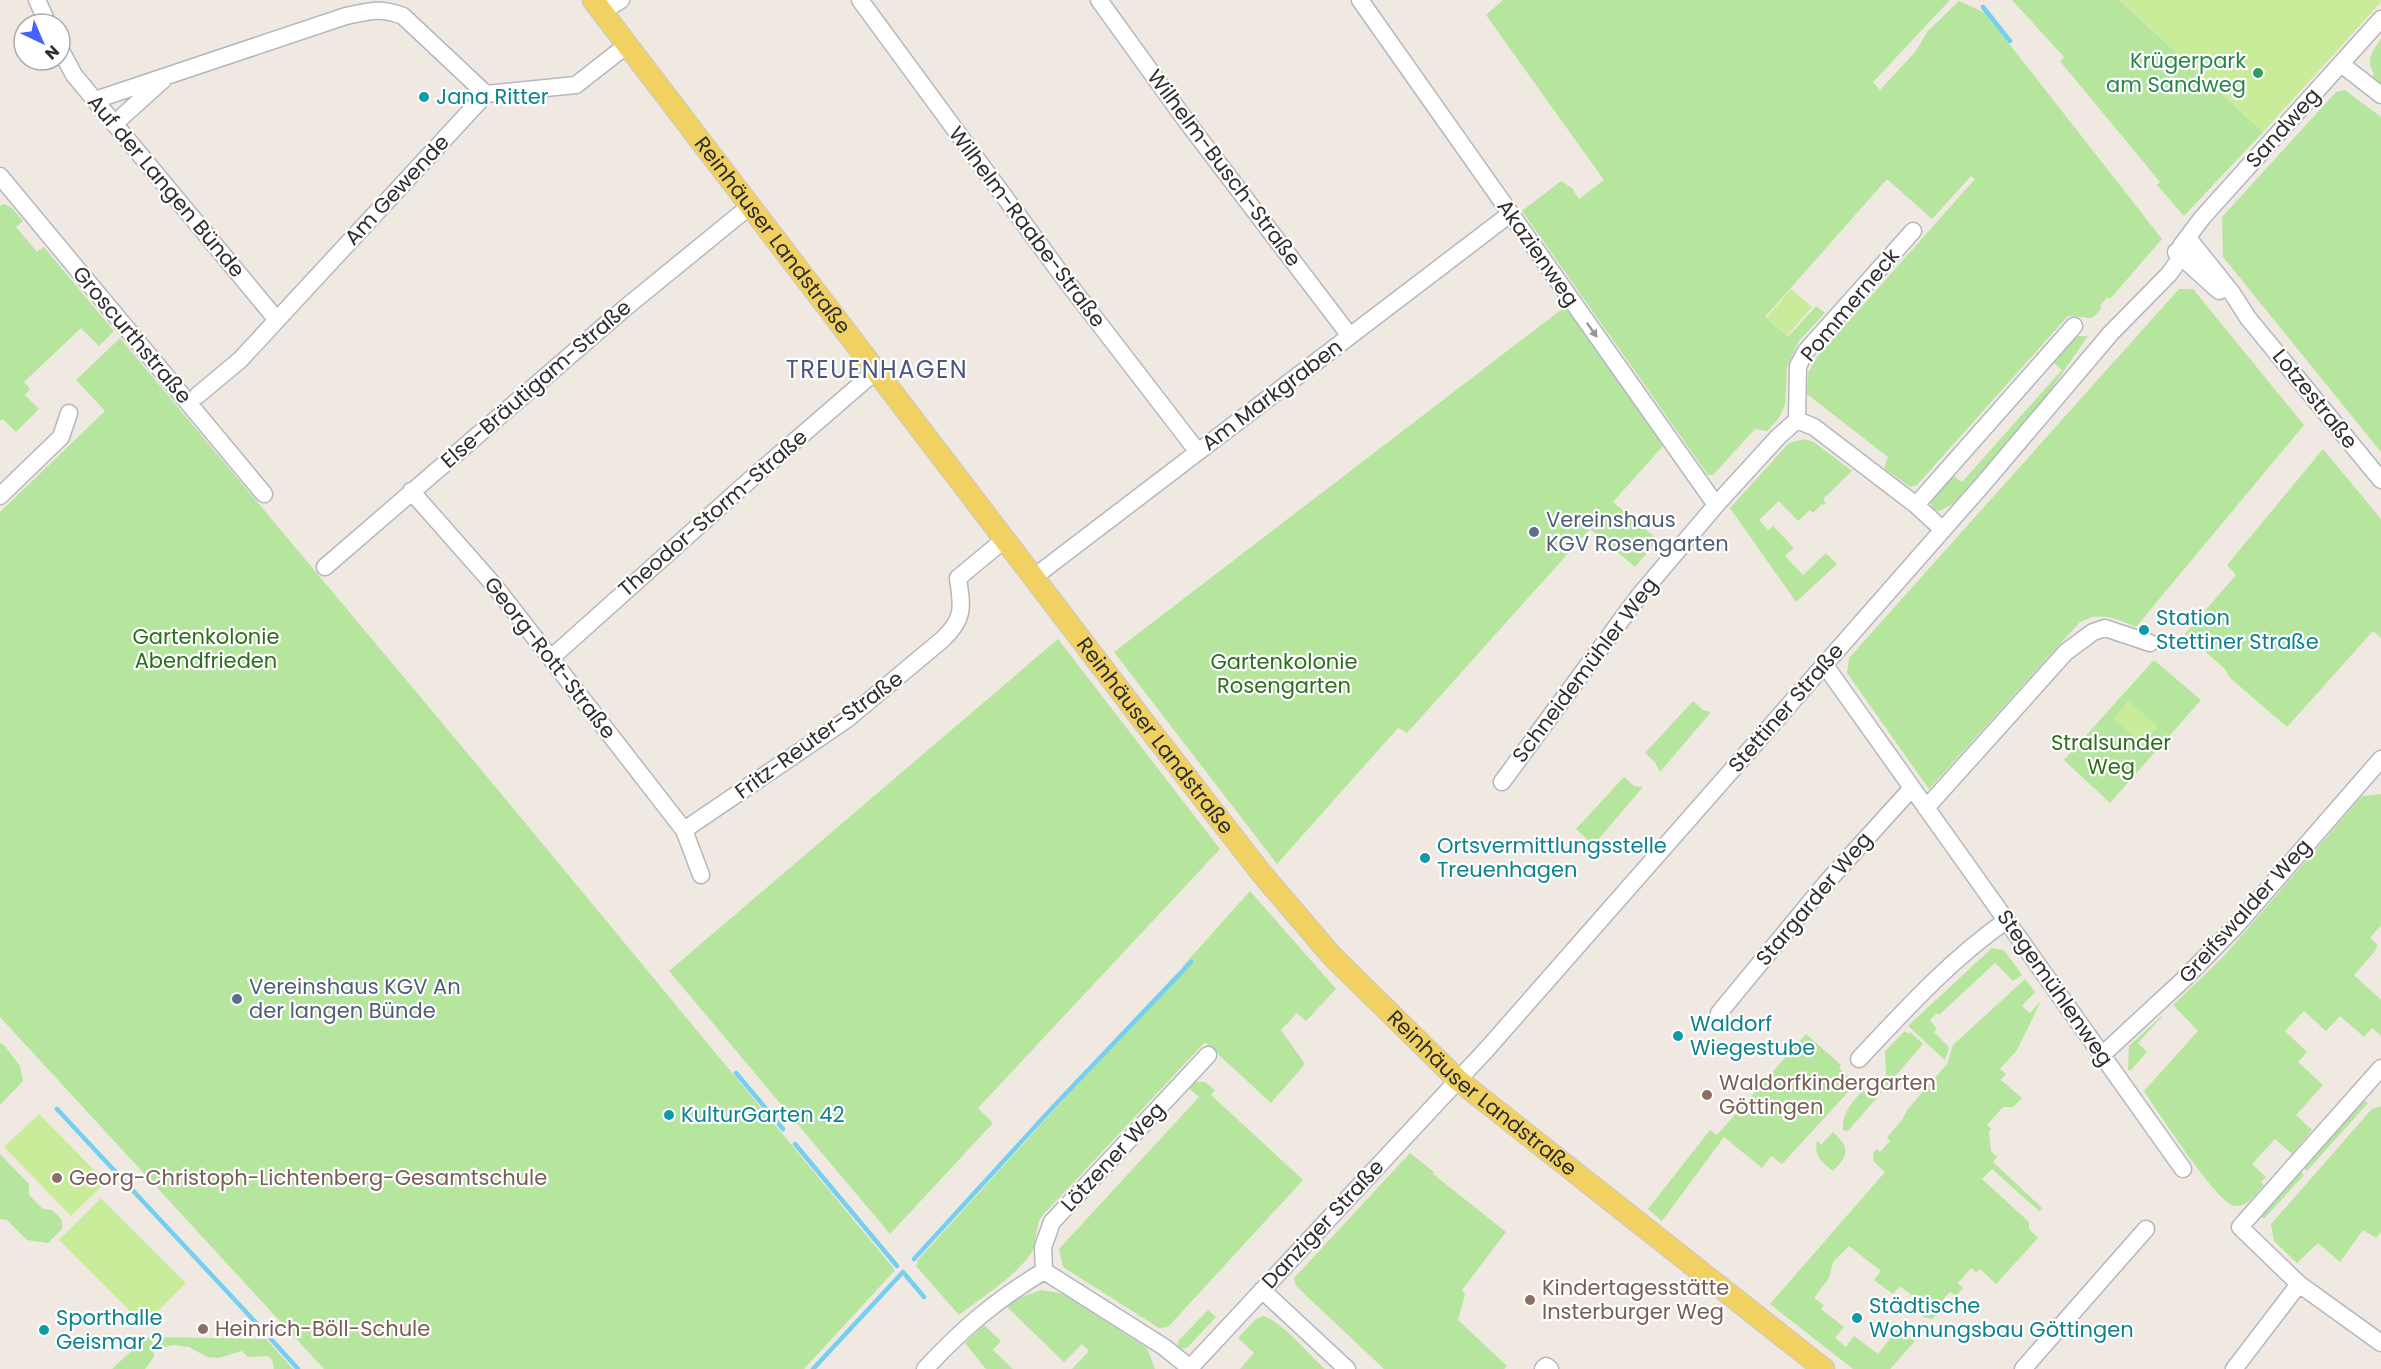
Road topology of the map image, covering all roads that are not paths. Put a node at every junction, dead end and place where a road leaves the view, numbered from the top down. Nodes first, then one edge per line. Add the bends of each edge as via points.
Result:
1 (621, 0) edge
2 (860, 0) edge
3 (1099, 0) edge
4 (1360, 0) edge
5 (598, 6) edge
6 (2381, 20) edge
7 (627, 45) junction
8 (2341, 64) junction
9 (72, 71) edge
10 (168, 76) junction
11 (486, 94) junction
12 (2381, 94) edge
13 (95, 100) junction
14 (114, 124) junction
15 (1, 180) edge
16 (750, 206) junction
17 (1510, 214) junction
18 (1913, 231) dead end
19 (2187, 238) junction
20 (2179, 254) junction
21 (2248, 318) junction
22 (277, 320) junction
23 (2074, 326) dead end
24 (1350, 336) junction
25 (878, 370) junction
26 (198, 395) dead end
27 (69, 413) dead end
28 (1797, 420) junction
29 (1198, 452) junction
30 (2381, 480) edge
31 (411, 491) junction
32 (264, 494) dead end
33 (0, 496) edge
34 (1916, 505) junction
35 (1716, 506) junction
36 (1943, 530) junction
37 (1005, 539) junction
38 (325, 567) dead end
39 (1034, 577) junction
40 (2150, 643) dead end
41 (550, 658) junction
42 (1824, 664) junction
43 (2381, 759) edge
44 (1502, 782) dead end
45 (1912, 788) junction
46 (1926, 808) junction
47 (684, 830) junction
48 (701, 875) dead end
49 (2007, 920) junction
50 (1719, 1013) dead end
51 (1208, 1055) dead end
52 (2102, 1055) junction
53 (1859, 1059) dead end
54 (2377, 1079) edge
55 (1458, 1080) junction
56 (2183, 1169) dead end
57 (2146, 1229) dead end
58 (1044, 1271) junction
59 (2299, 1284) junction
60 (1262, 1290) junction
61 (2381, 1342) edge
62 (1189, 1368) edge
63 (925, 1369) edge
64 (1347, 1369) edge
65 (1543, 1369) edge
66 (1550, 1369) edge
67 (1824, 1369) edge
68 (2023, 1369) edge
69 (2234, 1369) edge

1 - 5 street
2 - 29 street, Wilhelm-Raabe-Straße
3 - 24 street, Wilhelm-Busch-Straße
4 - 17 street, Akazienweg
5 - 7 main road, Reinhäuser Landstraße
6 - 8 street, Sandweg
7 - 11 street via 576,85
7 - 16 main road, Reinhäuser Landstraße
8 - 12 street
8 - 19 street, Sandweg
9 - 13 street, Auf der Langen Bünde
10 - 11 street via 345,16 388,9 403,16
10 - 13 street
10 - 14 street
11 - 22 street, Am Gewende
13 - 14 street, Auf der Langen Bünde
14 - 22 street, Auf der Langen Bünde
15 - 32 street, Groscurthstraße
16 - 25 main road, Reinhäuser Landstraße
16 - 31 street, Else-Bräutigam-Straße
17 - 24 street, Am Markgraben
17 -> 35 street, Akazienweg
18 - 28 street, Pommerneck via 1806,351 1798,366
19 - 20 street, Stettiner Straße
19 - 21 street, Lotzestraße
20 - 21 street, Lotzestraße
20 - 36 street, Stettiner Straße via 2163,280 2111,333
21 - 30 street, Lotzestraße
22 - 26 street, Am Gewende via 240,360
23 - 34 street
24 - 29 street, Am Markgraben
25 - 37 main road, Reinhäuser Landstraße
25 - 41 street, Theodor-Storm-Straße
27 - 33 street via 61,437
28 - 34 street via 1814,427
28 - 35 street
29 - 39 street, Am Markgraben
31 - 38 street, Else-Bräutigam-Straße
31 - 41 street, Georg-Rott-Straße via 480,569
34 - 36 street
35 - 44 street, Schneidemühler Weg via 1639,596
36 - 42 street, Stettiner Straße
37 - 39 main road, Reinhäuser Landstraße
37 - 47 street, Fritz-Reuter-Straße via 958,578 960,617 943,639 854,714
39 - 55 main road, Reinhäuser Landstraße via 1312,933
40 - 46 street via 2105,628 2093,632 2067,652
41 - 47 street, Georg-Rott-Straße
42 - 45 street, Stegemühlenweg
42 - 55 street, Stettiner Straße
43 - 52 street, Greifswalder Weg via 2235,927
45 - 46 street, Stegemühlenweg
45 - 50 street, Stargarder Weg via 1826,883
46 - 49 street, Stegemühlenweg
47 - 48 street
49 - 52 street, Stegemühlenweg
49 - 53 street via 1944,971
51 - 58 street, Lötzener Weg via 1053,1222 1043,1246
52 - 56 street, Stegemühlenweg
54 - 59 street via 2241,1227
55 - 60 street, Danziger Straße
55 - 67 main road, Reinhäuser Landstraße
57 - 68 street
58 - 62 street via 1164,1347
58 - 63 street via 960,1332
59 - 61 street
59 - 69 street
60 - 62 street, Danziger Straße
60 - 64 street
65 - 66 street

